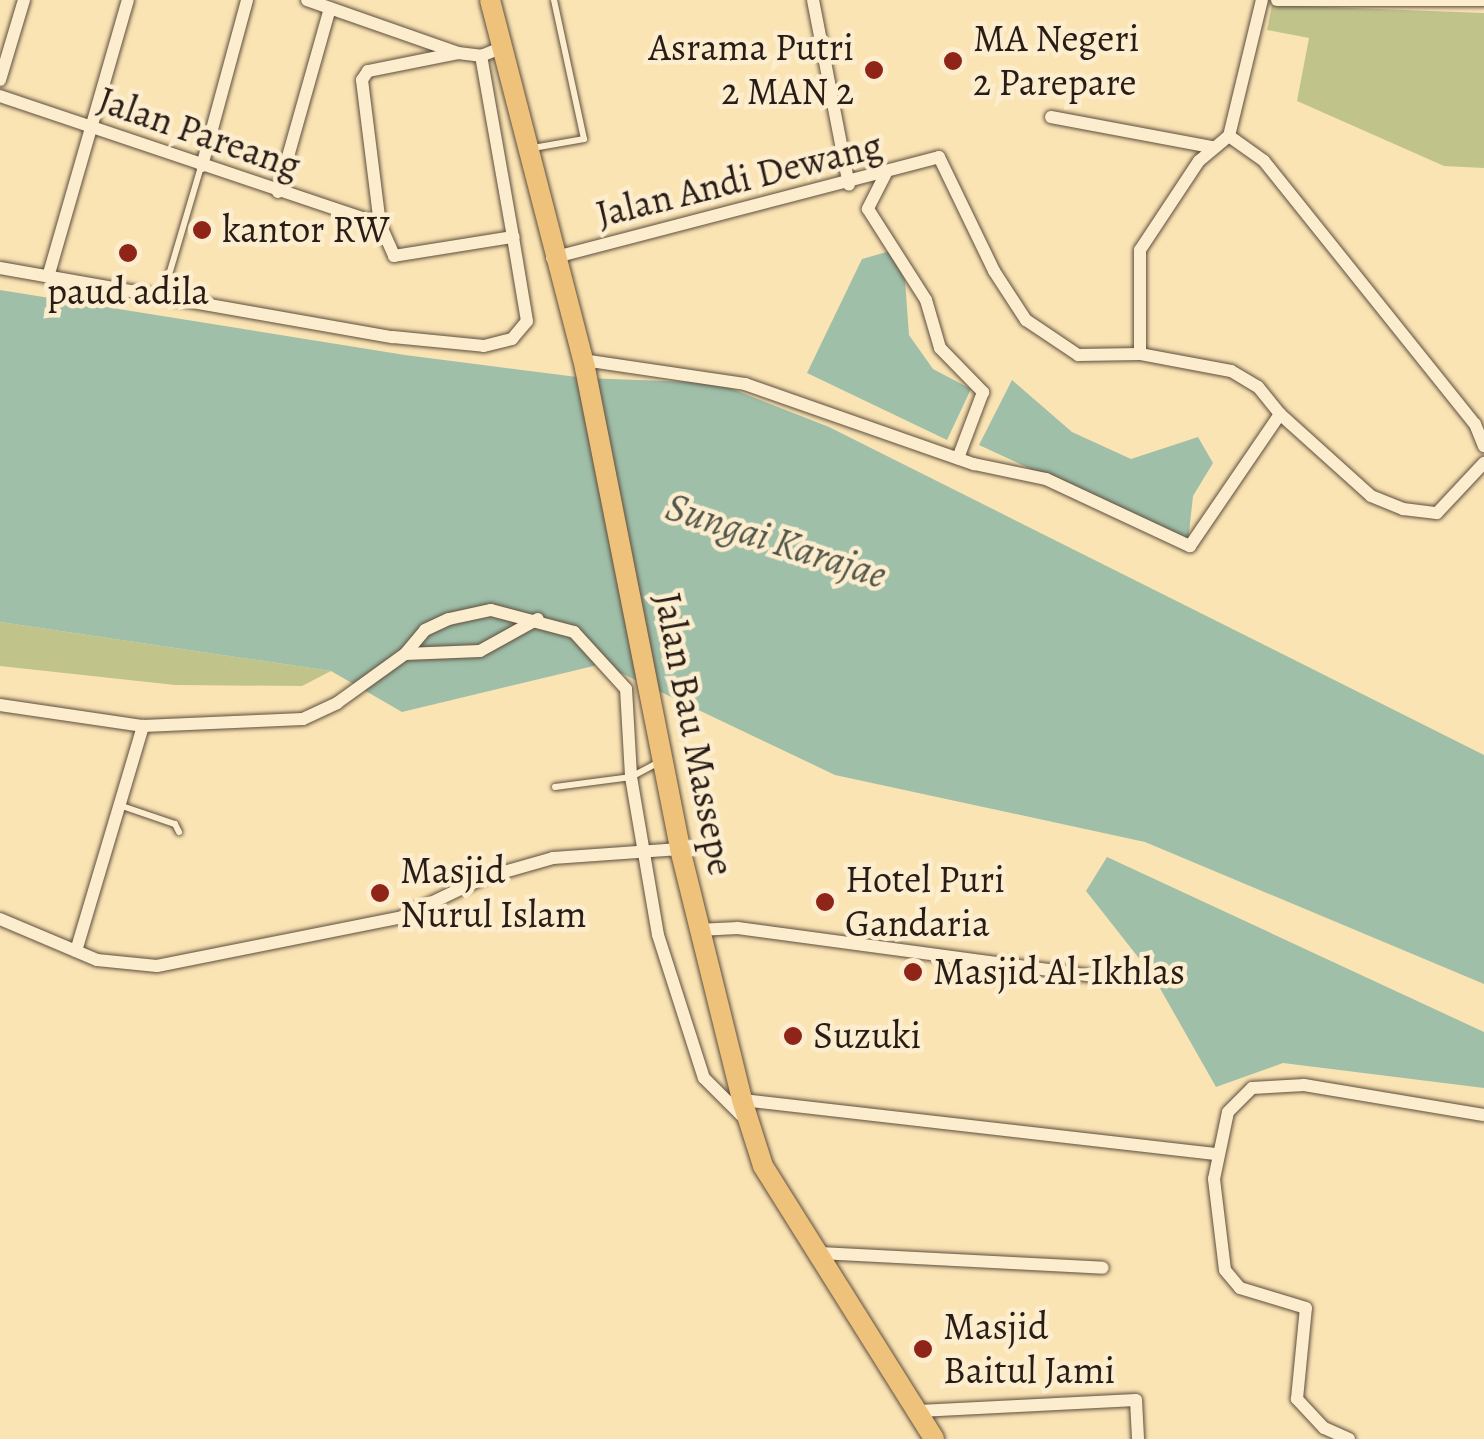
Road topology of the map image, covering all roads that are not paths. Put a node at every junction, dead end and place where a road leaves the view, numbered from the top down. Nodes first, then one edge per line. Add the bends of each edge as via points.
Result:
1 (24, 0) edge
2 (128, 0) edge
3 (247, 0) edge
4 (307, 0) edge
5 (490, 0) edge
6 (554, 0) edge
7 (813, 0) edge
8 (1262, 0) edge
9 (1277, 0) edge
10 (1484, 0) edge
11 (330, 8) junction
12 (491, 52) junction
13 (458, 53) junction
14 (0, 80) edge
15 (0, 96) edge
16 (1052, 117) dead end
17 (90, 127) junction
18 (1229, 136) junction
19 (1212, 147) junction
20 (526, 149) junction
21 (202, 166) junction
22 (885, 175) junction
23 (849, 185) junction
24 (278, 192) junction
25 (380, 224) junction
26 (513, 237) junction
27 (552, 258) junction
28 (0, 268) edge
29 (48, 277) junction
30 (162, 296) junction
31 (1140, 354) junction
32 (584, 364) junction
33 (1280, 414) junction
34 (1484, 446) edge
35 (958, 458) junction
36 (1484, 464) edge
37 (538, 618) junction
38 (404, 654) junction
39 (0, 705) edge
40 (143, 726) junction
41 (662, 760) junction
42 (631, 777) junction
43 (555, 787) dead end
44 (122, 806) junction
45 (179, 832) dead end
46 (680, 849) junction
47 (644, 856) junction
48 (0, 919) edge
49 (698, 930) junction
50 (76, 951) junction
51 (1108, 978) dead end
52 (742, 1100) junction
53 (1484, 1116) edge
54 (749, 1122) junction
55 (1216, 1154) junction
56 (820, 1253) junction
57 (1103, 1268) dead end
58 (919, 1411) junction
59 (934, 1439) edge
60 (1138, 1439) edge
61 (1348, 1439) edge

1 - 14 street
2 - 17 street
3 - 21 street
4 - 11 street
5 - 12 highway, Jalan Bau Massepe
6 - 20 lane via 584,139
7 - 23 street
8 - 18 street
9 - 10 street
11 - 13 street
11 - 24 street
12 - 13 street
12 - 20 highway, Jalan Bau Massepe
12 - 26 street
13 - 25 street via 363,77
15 - 17 street, Jalan Pareang
16 - 19 street
17 - 21 street, Jalan Pareang
17 - 29 street
18 - 19 street
18 - 34 street via 1264,160 1475,424
19 - 31 street via 1140,250
20 - 27 highway, Jalan Bau Massepe
21 - 24 street, Jalan Pareang
21 - 30 lane
22 - 23 street, Jalan Andi Dewang
22 - 31 street, Jalan Andi Dewang via 939,157 994,271 1026,320 1078,355
22 - 35 street via 868,209 926,300 940,348 983,392
23 - 27 street, Jalan Andi Dewang
24 - 25 street, Jalan Pareang
25 - 26 street via 388,253 404,258
26 - 30 street via 530,312 523,331 498,345 460,346
27 - 32 highway, Jalan Bau Massepe
28 - 29 street
29 - 30 street
31 - 33 street via 1231,371 1258,387
32 - 35 street via 745,384
32 - 41 highway, Jalan Bau Massepe
33 - 35 street via 1190,546 1046,479
33 - 36 street via 1371,496 1404,509 1438,513
37 - 38 street via 480,651
37 - 38 street via 490,610 449,619 425,630
37 - 42 street via 574,632 610,670 630,704
38 - 40 street via 303,719
39 - 40 street
40 - 44 street
41 - 42 lane
41 - 46 highway, Jalan Bau Massepe
42 - 43 lane
42 - 47 street
44 - 45 lane via 175,824
44 - 50 street
46 - 47 street
46 - 49 highway, Jalan Bau Massepe
47 - 50 street via 553,858 484,878 402,916 190,961 122,966
47 - 54 street via 658,935 692,1049 712,1092
48 - 50 street
49 - 51 street via 733,928
49 - 52 highway, Jalan Bau Massepe
52 - 54 highway, Jalan Bau Massepe
52 - 55 street
53 - 55 street via 1358,1090 1271,1085 1239,1096
54 - 56 highway, Jalan Bau Massepe via 763,1166
55 - 61 street via 1229,1278 1240,1288 1306,1308 1297,1399 1324,1428
56 - 57 street
56 - 58 highway, Jalan Bau Massepe
58 - 59 highway, Jalan Bau Massepe
58 - 60 street via 1136,1400

